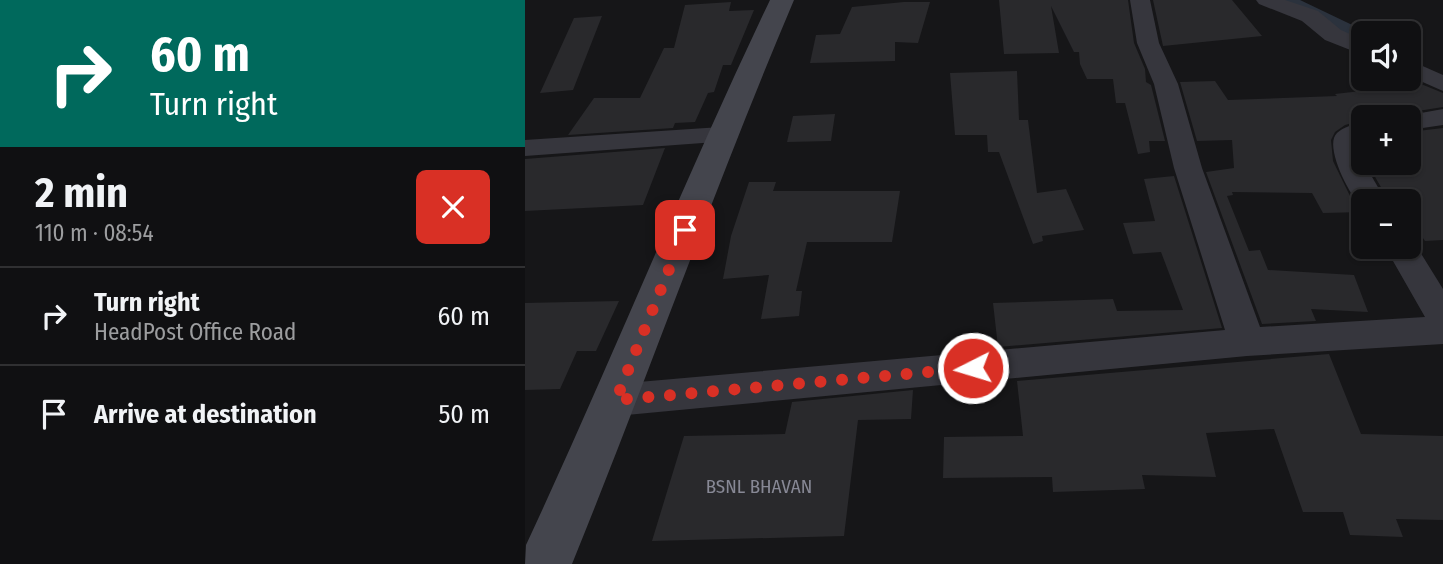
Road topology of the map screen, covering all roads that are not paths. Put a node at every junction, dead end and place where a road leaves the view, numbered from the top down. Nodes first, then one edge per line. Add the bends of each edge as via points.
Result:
1 (782, 0) edge
2 (1140, 0) edge
3 (1266, 0) edge
4 (1351, 43) edge
5 (1421, 73) edge
6 (1443, 84) edge
7 (1443, 117) edge
8 (1421, 120) edge
9 (721, 135) junction
10 (1351, 135) edge
11 (525, 148) edge
12 (1351, 165) edge
13 (1408, 259) edge
14 (1443, 318) edge
15 (1443, 330) edge
16 (1247, 342) junction
17 (616, 400) junction
18 (545, 564) edge

1 - 9 main road
2 - 16 street via 1148,43
3 - 4 street via 1310,16
5 - 6 street
7 - 8 street
9 - 11 street
9 - 17 main road
10 - 12 street via 1347,137
13 - 14 street
15 - 16 street
16 - 17 street
17 - 18 main road

